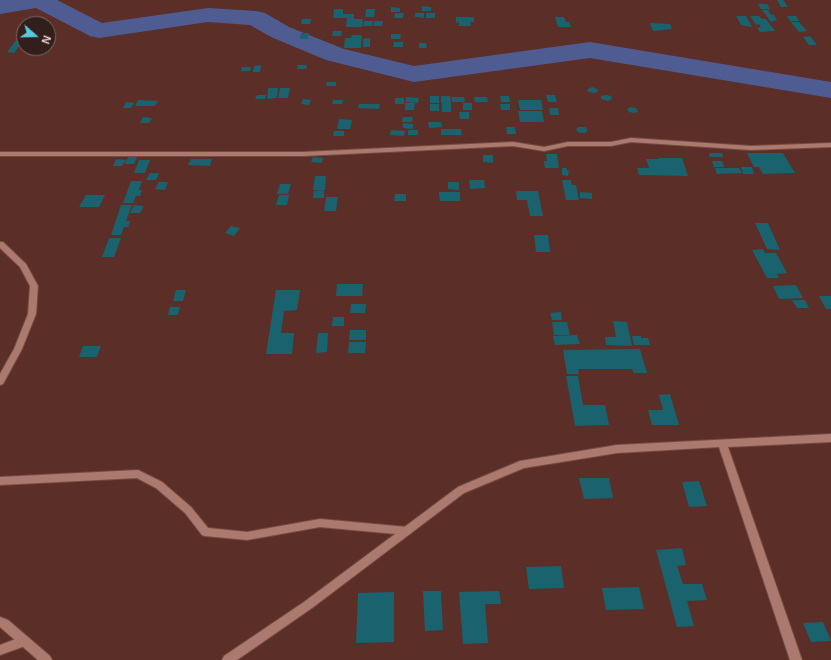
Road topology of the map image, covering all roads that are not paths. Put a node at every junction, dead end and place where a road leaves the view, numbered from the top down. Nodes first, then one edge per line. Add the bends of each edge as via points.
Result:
1 (831, 145) edge
2 (0, 154) edge
3 (0, 244) edge
4 (0, 382) edge
5 (831, 438) edge
6 (722, 443) junction
7 (0, 481) edge
8 (407, 531) junction
9 (0, 622) edge
10 (24, 641) junction
11 (0, 650) edge
12 (46, 660) edge
13 (228, 660) edge
14 (796, 660) edge

1 - 2 street via 751,148 631,140 611,144 568,144 544,149 513,144 303,154
3 - 4 street via 23,266 34,286 32,314 18,349
5 - 6 street
6 - 8 street via 617,449 523,464 461,490
6 - 14 street
7 - 8 street via 138,474 165,490 188,510 205,532 247,536 320,523
8 - 13 street via 308,605
9 - 10 street
10 - 11 street
10 - 12 street

